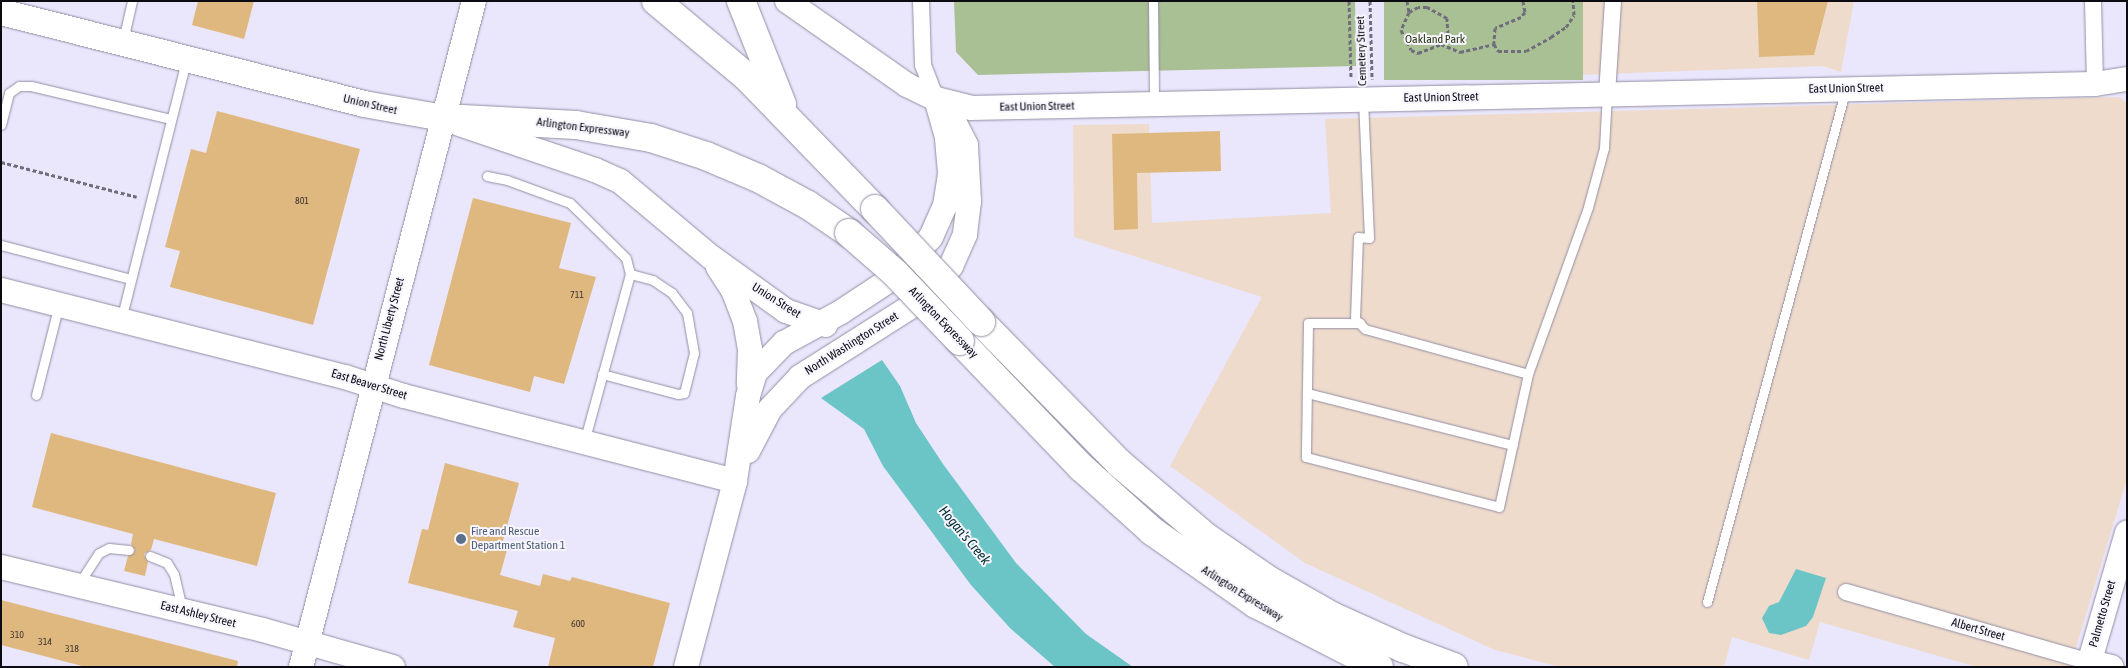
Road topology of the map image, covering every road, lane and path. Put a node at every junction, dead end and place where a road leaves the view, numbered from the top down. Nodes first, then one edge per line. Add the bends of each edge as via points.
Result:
1 (132, 1) edge
2 (474, 1) edge
3 (656, 1) edge
4 (741, 1) edge
5 (787, 1) edge
6 (921, 1) edge
7 (1153, 1) edge
8 (1349, 1) edge
9 (1370, 1) edge
10 (1407, 1) edge
11 (1523, 1) edge
12 (1573, 1) edge
13 (1612, 1) edge
14 (2093, 1) edge
15 (1, 12) edge
16 (1409, 12) junction
17 (122, 42) junction
18 (1441, 44) junction
19 (1494, 44) junction
20 (187, 59) junction
21 (2127, 79) edge
22 (2095, 84) junction
23 (1846, 89) junction
24 (1607, 94) junction
25 (936, 99) junction
26 (1362, 100) junction
27 (1154, 105) junction
28 (443, 118) junction
29 (172, 119) junction
30 (2, 122) edge
31 (793, 122) junction
32 (1, 162) edge
33 (487, 176) dead end
34 (137, 197) dead end
35 (1, 245) edge
36 (711, 258) junction
37 (630, 274) junction
38 (131, 280) junction
39 (1, 290) edge
40 (59, 304) junction
41 (121, 320) junction
42 (1360, 323) junction
43 (818, 324) junction
44 (877, 327) junction
45 (602, 374) junction
46 (1528, 374) junction
47 (373, 386) junction
48 (1307, 393) junction
49 (36, 395) dead end
50 (748, 396) junction
51 (584, 442) junction
52 (1513, 444) junction
53 (735, 482) junction
54 (2127, 533) edge
55 (129, 550) dead end
56 (150, 556) dead end
57 (1, 567) edge
58 (78, 586) junction
59 (1846, 592) dead end
60 (1707, 602) dead end
61 (182, 611) junction
62 (307, 644) junction
63 (2096, 665) edge
64 (302, 667) edge
65 (393, 667) edge
66 (686, 667) edge
67 (1379, 667) edge
68 (1454, 667) edge

1 - 17 lane
2 - 28 street, North Liberty Street
3 - 31 highway via 722,54
4 - 31 highway via 777,96
5 - 25 street, East Union Street via 882,70
6 - 25 street, North Washington Street via 923,65
7 - 27 lane
8 - 26 path
9 - 26 path, Cemetery Street
10 - 16 path
11 - 19 path via 1525,12 1521,18 1495,28
12 - 19 path via 1574,15 1566,26 1526,51 1498,51
13 - 24 street
14 - 22 street
15 - 17 main road, Union Street
16 - 18 path via 1427,7 1447,18 1448,34
16 - 18 path via 1401,30 1411,50 1426,52
17 - 20 main road, Union Street
18 - 19 path via 1460,52
20 - 28 main road, Union Street via 382,108
20 - 29 lane
21 - 22 street, East Union Street
22 - 23 street, East Union Street
23 - 24 street, East Union Street
23 - 60 lane
24 - 26 street, East Union Street
24 - 46 lane via 1604,148 1588,207
25 - 27 street, East Union Street via 977,108
25 - 43 street, North Washington Street via 947,137 950,173 945,206 935,230 919,253 894,277
25 - 44 street, North Washington Street via 956,121 966,146 967,226 957,256 933,290
26 - 27 street, East Union Street
26 - 42 lane via 1369,238 1358,237 1356,318
28 - 36 street, Union Street via 611,177 634,192
28 - 47 street, North Liberty Street
28 - 67 highway, Arlington Expressway, bridge via 576,125 651,138 696,152 758,178 808,205 849,233 890,268 1068,454 1123,506 1182,554 1256,604
29 - 30 lane via 31,86 19,86 9,93
29 - 38 lane
31 - 68 highway, bridge via 981,322 1146,488 1206,537 1270,581 1368,633
32 - 34 path
33 - 37 lane via 570,203 626,258
35 - 38 lane
36 - 43 street, Union Street via 786,310
36 - 50 street, Union Street via 733,290 745,321 750,349
37 - 45 lane
37 - 45 lane via 653,280 672,293 687,313 694,353 684,393
38 - 41 lane
39 - 40 street, East Beaver Street
40 - 41 street, East Beaver Street
40 - 49 lane
41 - 47 street, East Beaver Street
42 - 46 lane via 1365,329
42 - 48 lane via 1308,323
43 - 44 street, Union Street via 850,329
43 - 50 street, North Washington Street via 784,343 763,362 755,373
44 - 53 street, North Washington Street via 809,370 784,392 758,427
45 - 51 lane
46 - 52 lane
47 - 51 street, East Beaver Street
47 - 62 street, North Liberty Street
48 - 52 lane
48 - 52 lane via 1306,457 1499,507
50 - 53 street, North Washington Street
51 - 53 street, East Beaver Street
53 - 66 street, North Washington Street
54 - 63 street, Palmetto Street
55 - 58 lane via 109,548 99,553
56 - 61 lane via 167,563 174,574
57 - 58 street, East Ashley Street
58 - 61 street, East Ashley Street
59 - 63 street, Albert Street
61 - 62 street, East Ashley Street
62 - 64 street, North Liberty Street
62 - 65 street, East Ashley Street

